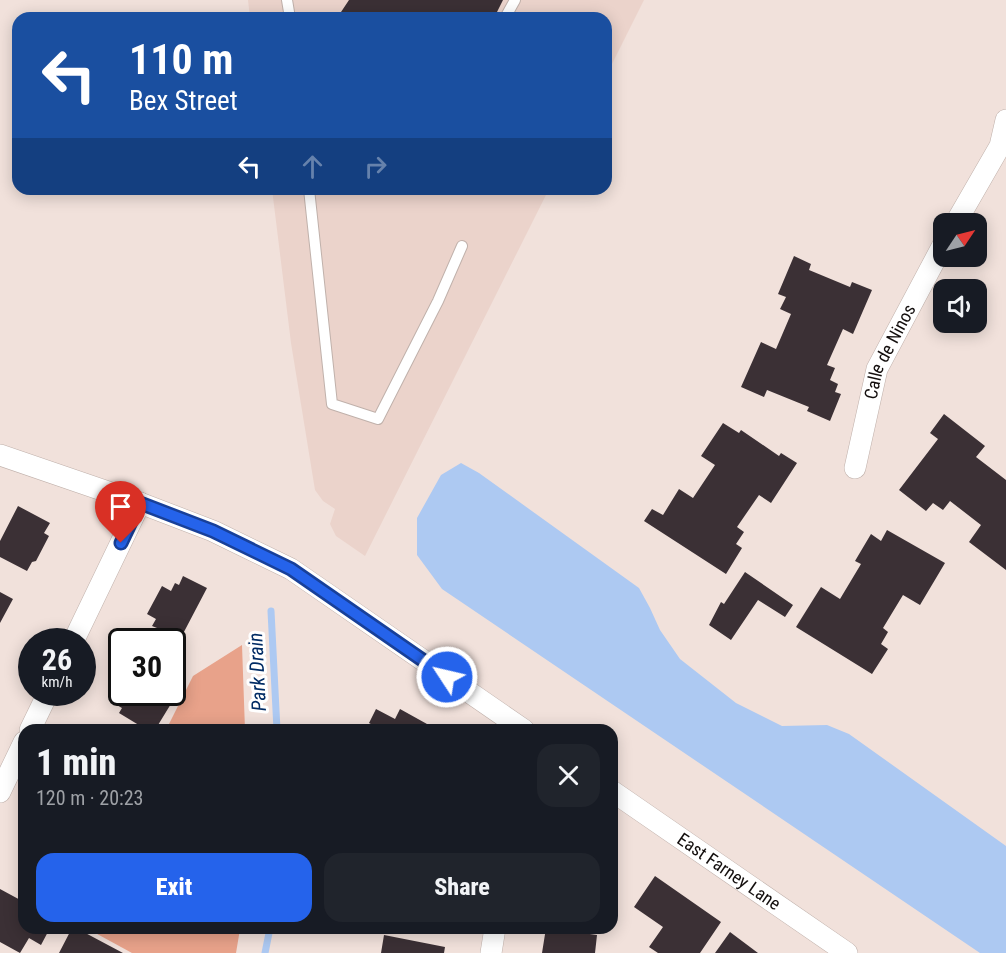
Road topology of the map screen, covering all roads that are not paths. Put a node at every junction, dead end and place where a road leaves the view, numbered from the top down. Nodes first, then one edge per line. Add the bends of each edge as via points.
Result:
1 (1006, 120) edge
2 (310, 195) edge
3 (961, 213) edge
4 (462, 246) dead end
5 (933, 264) edge
6 (0, 455) edge
7 (855, 468) dead end
8 (140, 503) junction
9 (80, 628) edge
10 (42, 706) edge
11 (33, 724) edge
12 (506, 724) edge
13 (18, 754) edge
14 (0, 792) edge
15 (618, 795) edge
16 (494, 934) edge
17 (491, 953) edge
18 (847, 953) edge

1 - 3 street via 999,146
2 - 4 lane via 332,404 378,419
5 - 7 street, Calle de Ninos via 877,369
6 - 8 street
8 - 9 street
8 - 12 street via 213,531 291,569
10 - 11 street
13 - 14 street
15 - 18 street, East Farney Lane
16 - 17 street

